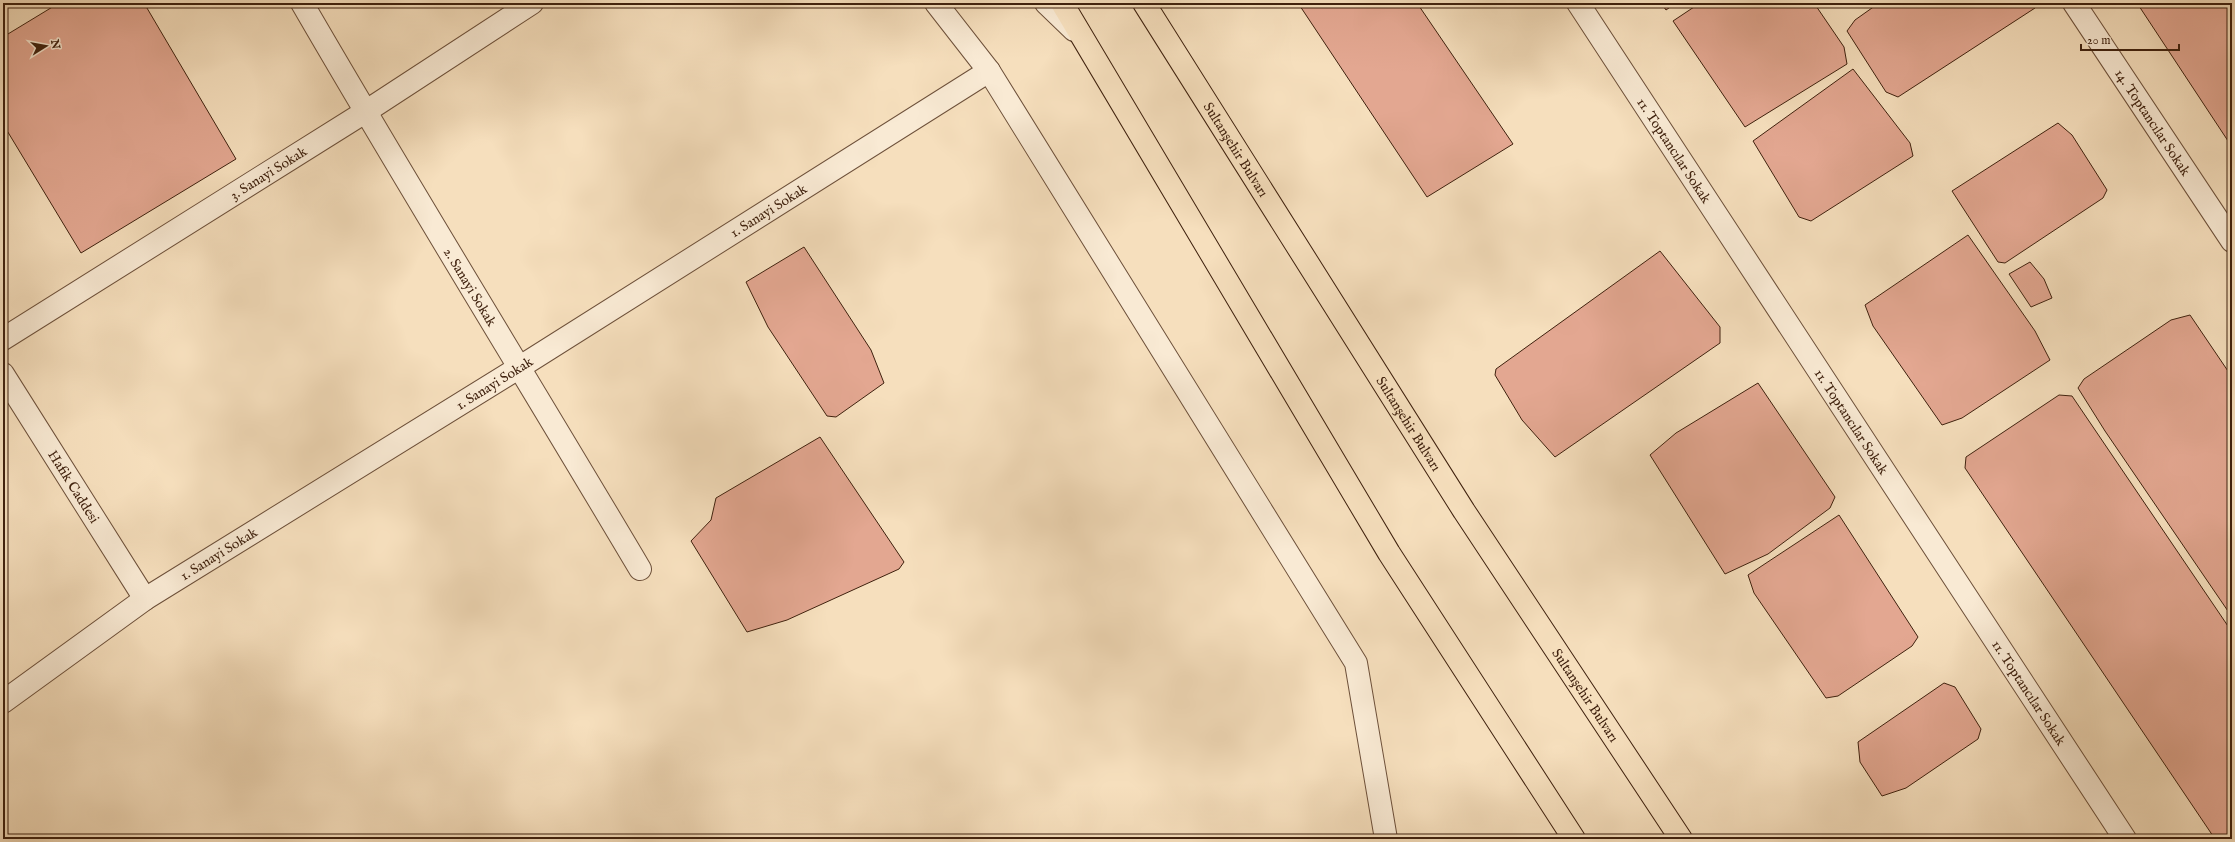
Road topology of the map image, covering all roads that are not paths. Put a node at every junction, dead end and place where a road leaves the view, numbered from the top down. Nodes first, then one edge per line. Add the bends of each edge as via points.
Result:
1 (302, 3) edge
2 (532, 3) edge
3 (936, 3) edge
4 (1046, 3) edge
5 (1062, 3) edge
6 (1144, 3) edge
7 (1578, 3) edge
8 (2074, 3) edge
9 (1084, 40) junction
10 (989, 72) junction
11 (365, 112) junction
12 (2232, 241) edge
13 (3, 339) edge
14 (520, 367) junction
15 (3, 374) edge
16 (640, 569) dead end
17 (146, 599) junction
18 (3, 702) edge
19 (1386, 839) edge
20 (1574, 839) edge
21 (1681, 839) edge
22 (2125, 839) edge

1 - 11 street, 2. Sanayi Sokak
2 - 11 street, 3. Sanayi Sokak
3 - 10 street
4 - 9 street
5 - 9 highway
6 - 21 highway, Sultanşehir Bulvarı via 1464,511
7 - 22 street, 11. Toptancılar Sokak
8 - 12 street, 14. Toptancılar Sokak
9 - 20 highway via 1389,553
10 - 14 street, 1. Sanayi Sokak
10 - 19 street via 1356,663
11 - 13 street, 3. Sanayi Sokak
11 - 14 street, 2. Sanayi Sokak
14 - 16 street, 2. Sanayi Sokak
14 - 17 street, 1. Sanayi Sokak
15 - 17 street, Hafik Caddesi
17 - 18 street, 1. Sanayi Sokak

